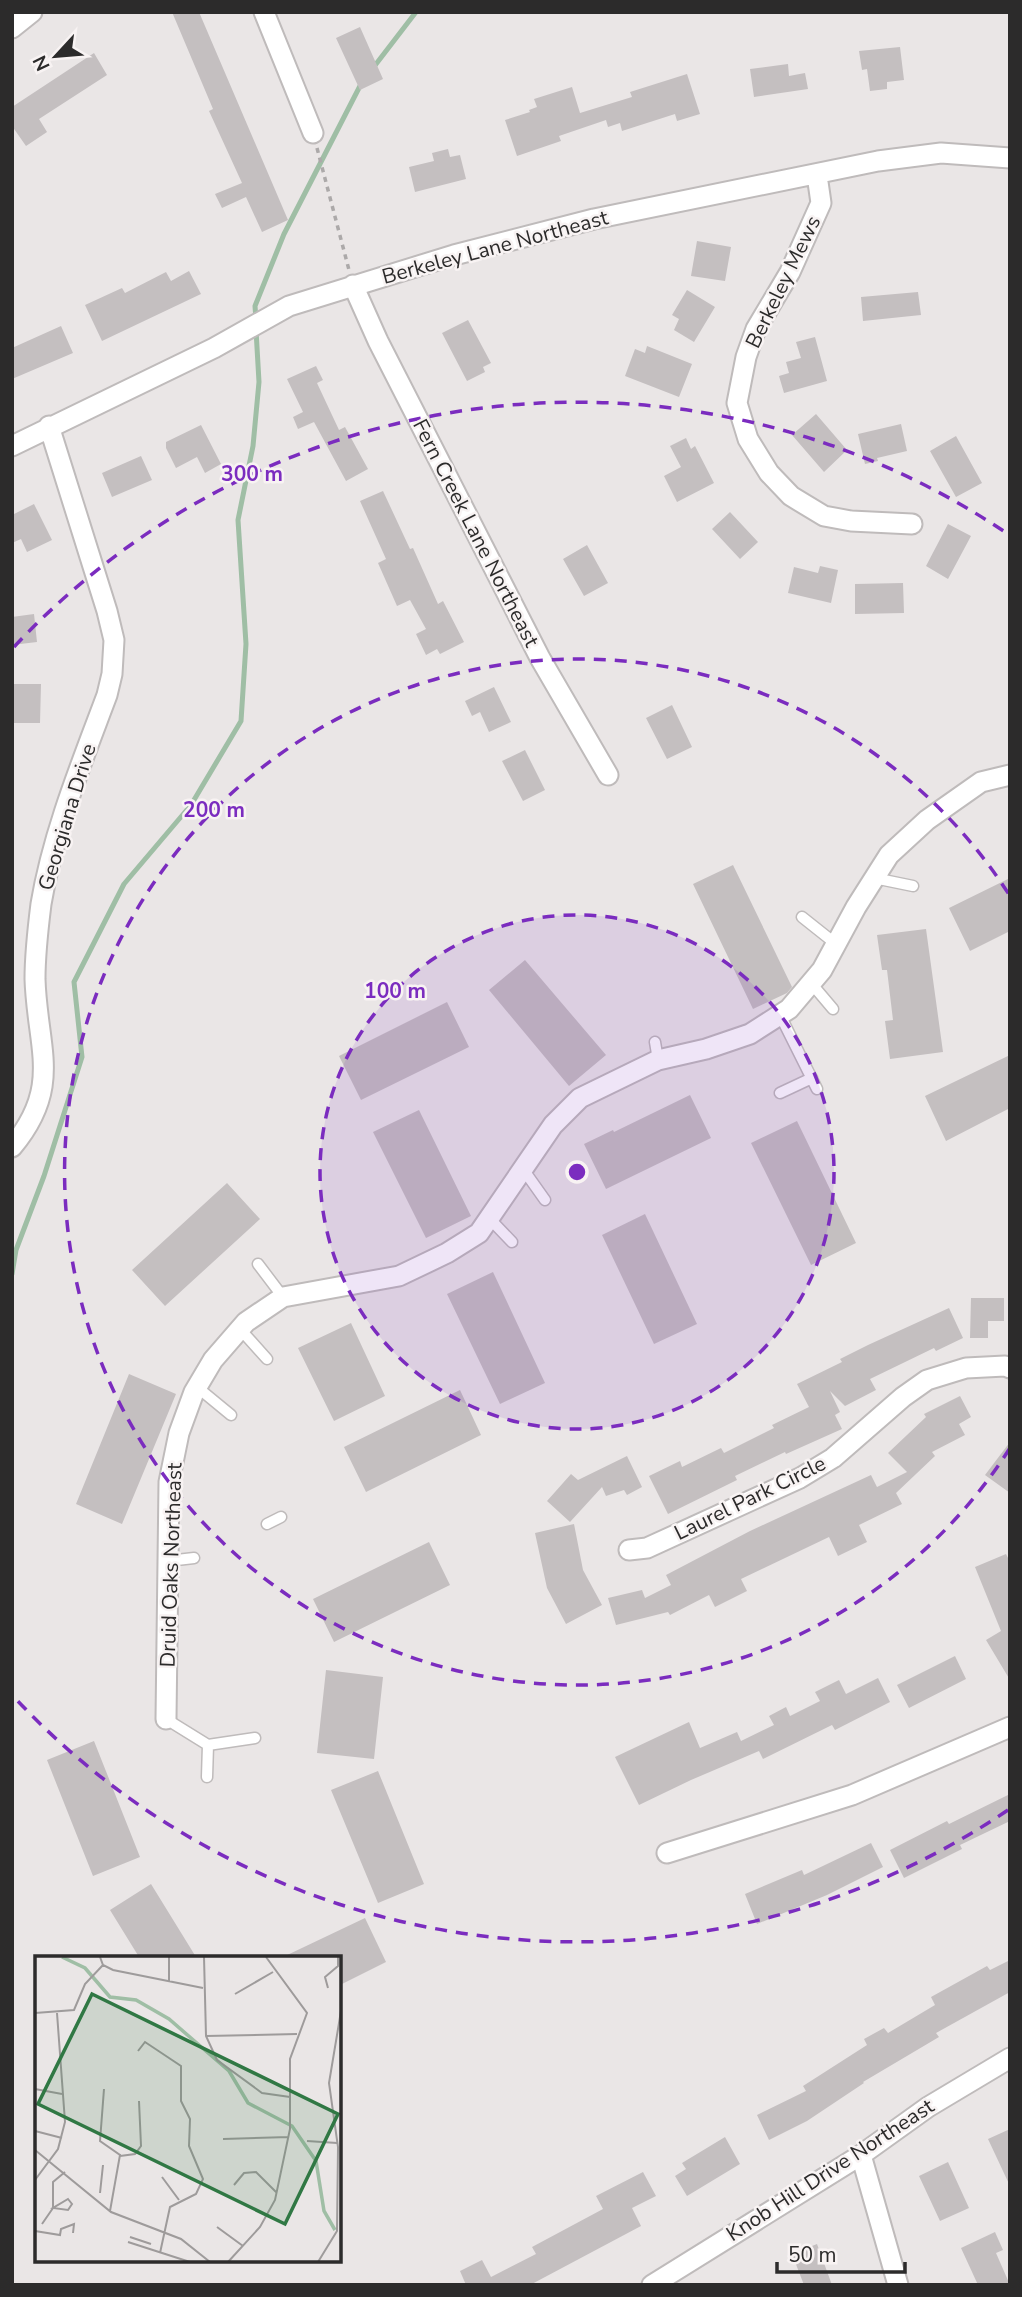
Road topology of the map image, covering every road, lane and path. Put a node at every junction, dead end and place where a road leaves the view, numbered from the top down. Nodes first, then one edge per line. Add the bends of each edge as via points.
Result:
1 (32, 12) edge
2 (264, 12) edge
3 (12, 27) edge
4 (313, 133) joint
5 (1010, 158) edge
6 (817, 175) junction
7 (353, 285) junction
8 (49, 426) junction
9 (12, 446) edge
10 (912, 524) dead end
11 (608, 775) dead end
12 (1010, 775) edge
13 (874, 878) junction
14 (913, 886) dead end
15 (802, 917) dead end
16 (836, 944) junction
17 (811, 983) junction
18 (833, 1009) dead end
19 (780, 1014) junction
20 (812, 1078) junction
21 (817, 1089) dead end
22 (780, 1093) dead end
23 (12, 1147) edge
24 (523, 1169) junction
25 (545, 1200) dead end
26 (489, 1218) junction
27 (512, 1242) dead end
28 (258, 1264) dead end
29 (283, 1297) junction
30 (240, 1329) junction
31 (267, 1359) dead end
32 (1010, 1368) edge
33 (197, 1387) junction
34 (231, 1415) dead end
35 (281, 1517) dead end
36 (267, 1524) dead end
37 (629, 1550) dead end
38 (194, 1559) dead end
39 (168, 1561) junction
40 (166, 1719) joint
41 (1010, 1727) edge
42 (255, 1738) dead end
43 (208, 1745) junction
44 (207, 1777) dead end
45 (667, 1853) dead end
46 (1010, 2058) edge
47 (861, 2155) junction
48 (652, 2285) edge
49 (898, 2285) edge

1 - 3 street
2 - 4 street
4 - 7 path
5 - 6 street, Berkeley Lane Northeast via 941,153
6 - 7 street, Berkeley Lane Northeast via 594,219
6 - 10 street, Berkeley Mews via 821,203 756,329 737,403 748,439 769,473 791,496 824,516
7 - 8 street, Berkeley Lane Northeast via 289,306 214,348
7 - 11 street, Fern Creek Lane Northeast via 540,659
8 - 9 street, Berkeley Lane Northeast
8 - 23 street, Georgiana Drive via 107,611 114,650 107,695 58,836 41,904 35,978 43,1088 36,1112
12 - 13 street, Druid Oaks Northeast via 981,782 927,820 889,855
13 - 14 lane
13 - 16 street, Druid Oaks Northeast
15 - 16 lane
16 - 17 street, Druid Oaks Northeast
17 - 18 lane
17 - 19 street, Druid Oaks Northeast
19 - 20 lane
19 - 24 street, Druid Oaks Northeast via 750,1034 706,1049 656,1051 580,1098 553,1125
20 - 21 lane
20 - 22 lane
24 - 25 lane
24 - 26 street, Druid Oaks Northeast
26 - 27 lane
26 - 29 street, Druid Oaks Northeast via 479,1233 399,1276
28 - 29 lane
29 - 30 street, Druid Oaks Northeast
30 - 31 lane
30 - 33 street, Druid Oaks Northeast
32 - 37 street, Laurel Park Circle via 966,1368 927,1380 833,1458 800,1478 647,1548
33 - 34 lane
33 - 39 street, Druid Oaks Northeast via 179,1433 169,1482
35 - 36 lane
38 - 39 lane
39 - 40 street, Druid Oaks Northeast
40 - 43 lane
41 - 45 street via 852,1795
42 - 43 lane
43 - 44 lane
46 - 47 street, Knob Hill Drive Northeast via 928,2107
47 - 48 street, Knob Hill Drive Northeast
47 - 49 street

